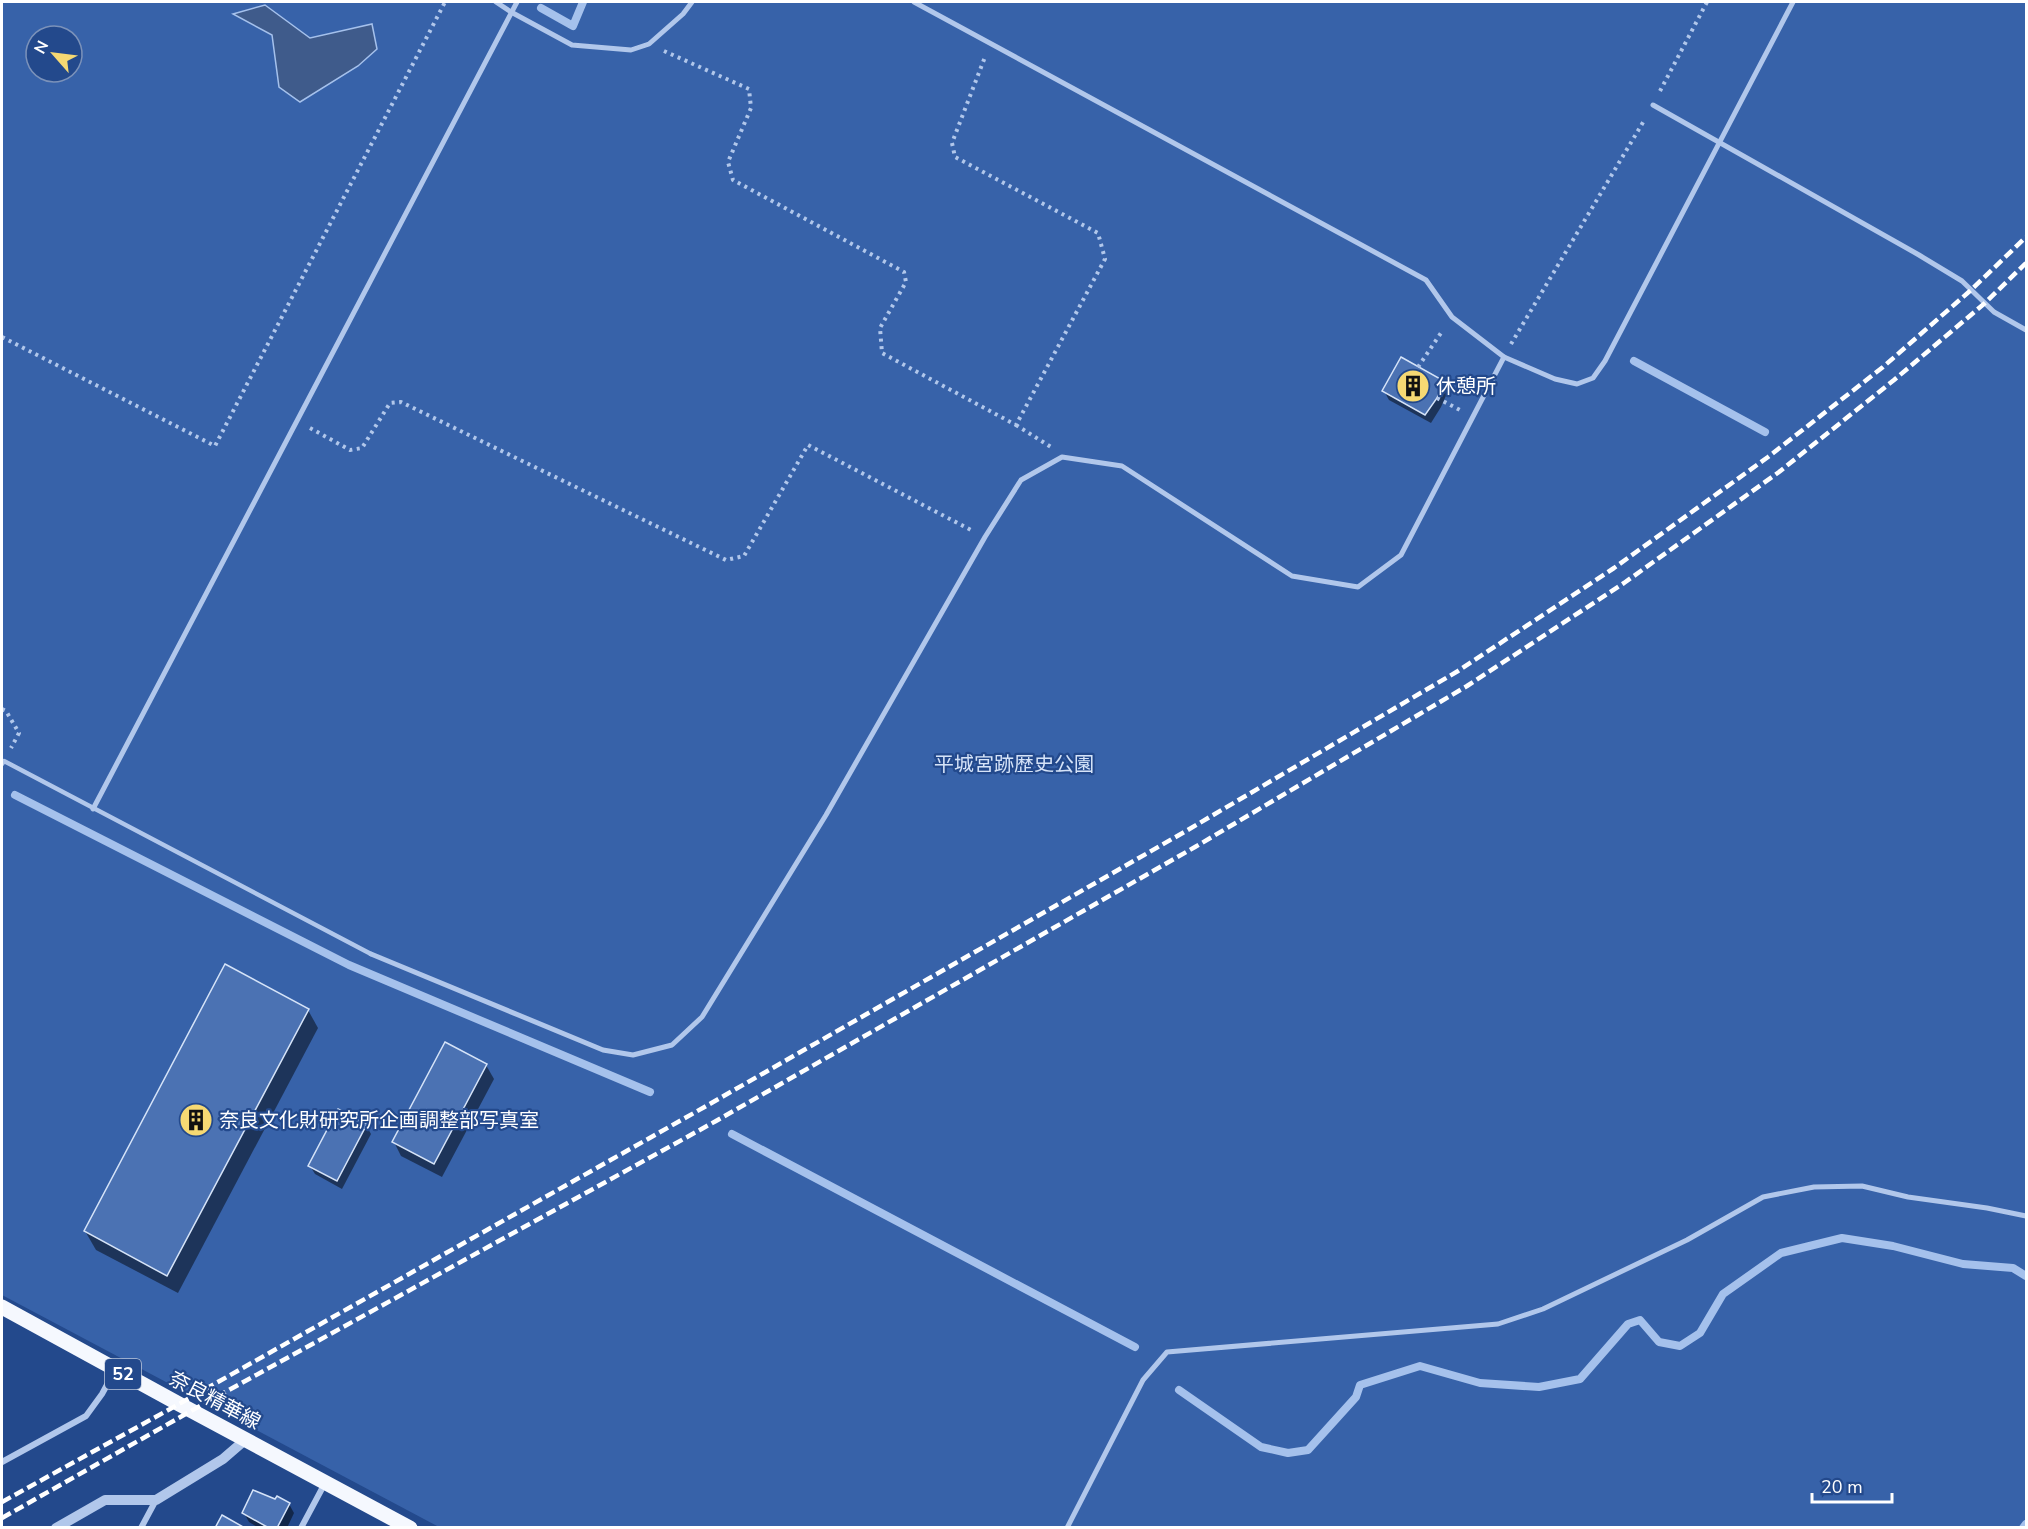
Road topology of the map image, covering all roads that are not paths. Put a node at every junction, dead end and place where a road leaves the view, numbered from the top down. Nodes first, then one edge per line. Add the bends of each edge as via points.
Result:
1 (496, 2) edge
2 (517, 2) edge
3 (692, 2) edge
4 (914, 2) edge
5 (1793, 2) edge
6 (511, 12) junction
7 (1653, 105) road end
8 (1719, 142) junction
9 (2026, 330) edge
10 (1503, 357) junction
11 (2, 763) edge
12 (93, 809) junction
13 (371, 954) joint
14 (2026, 1216) edge
15 (2, 1307) edge
16 (115, 1370) junction
17 (245, 1440) junction
18 (2, 1462) edge
19 (326, 1482) junction
20 (156, 1500) junction
21 (56, 1527) edge
22 (141, 1527) edge
23 (302, 1527) edge
24 (410, 1527) edge
25 (1066, 1527) edge

1 - 6 street
2 - 6 street
3 - 6 street via 649,44 631,50 572,45
4 - 10 street via 1426,280 1452,317
5 - 8 street
6 - 12 street
7 - 8 street
8 - 9 street via 1962,281 1994,312
8 - 10 street via 1593,378 1577,384 1555,379
10 - 13 street via 1401,555 1358,587 1292,576 1122,466 1062,457 1021,480 826,815 702,1017 672,1045 633,1055 603,1050
11 - 12 lane
12 - 13 lane
14 - 25 street via 1862,1186 1814,1187 1763,1197 1687,1240 1543,1310 1498,1324 1167,1352 1143,1380
15 - 16 main road, 奈良精華線 / 52
16 - 17 main road, 奈良精華線 / 52
16 - 18 street via 86,1416
17 - 19 main road, 奈良精華線 / 52
17 - 20 street via 223,1459
19 - 23 street
19 - 24 main road, 奈良精華線 / 52
20 - 21 street via 105,1500
20 - 22 street

